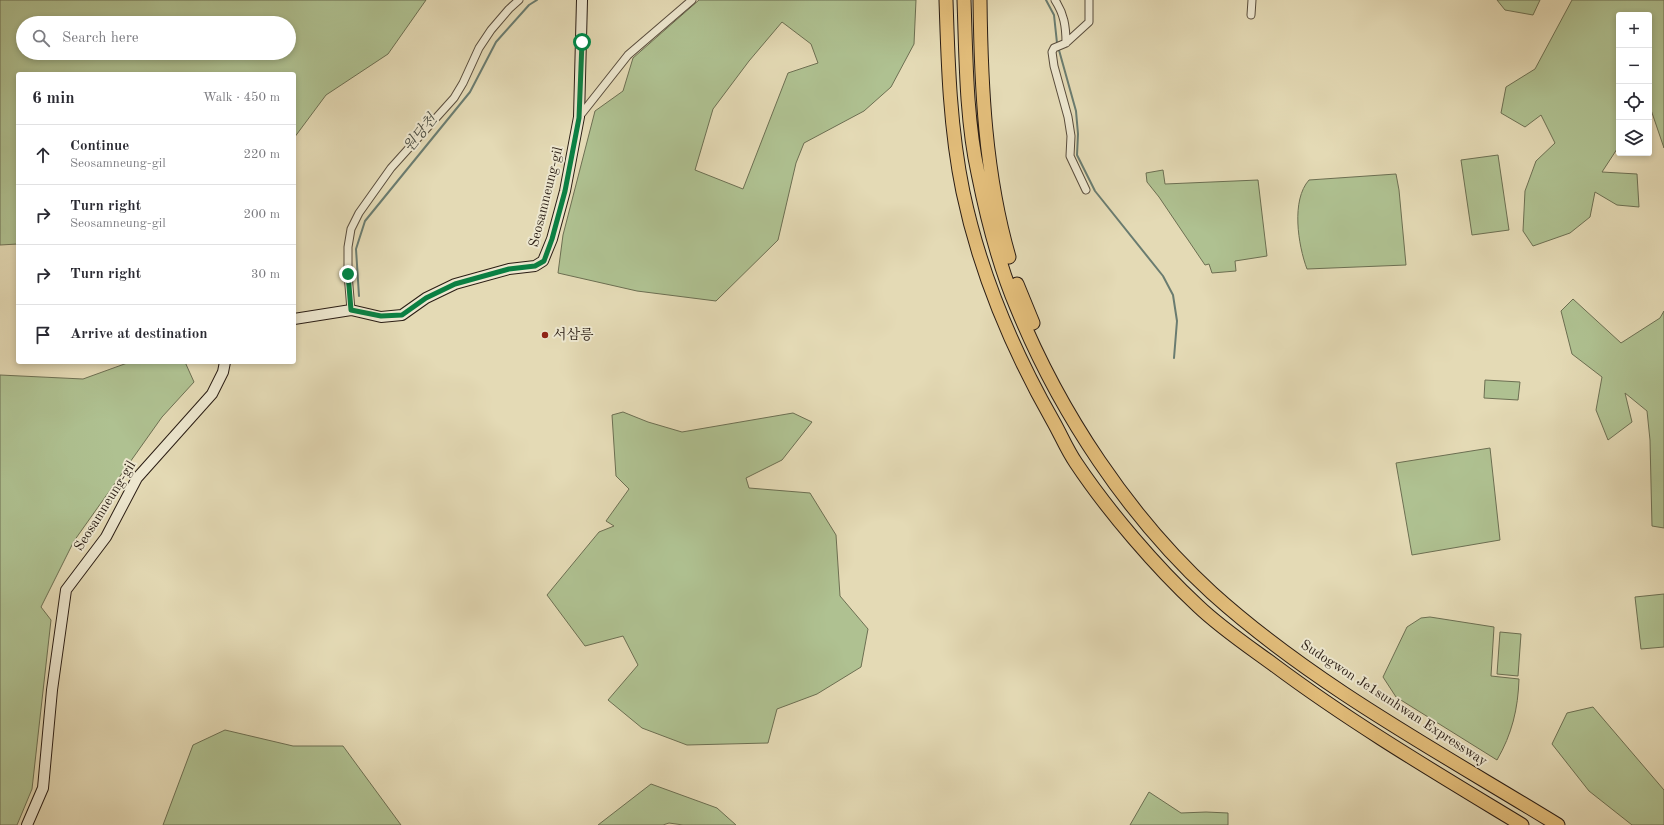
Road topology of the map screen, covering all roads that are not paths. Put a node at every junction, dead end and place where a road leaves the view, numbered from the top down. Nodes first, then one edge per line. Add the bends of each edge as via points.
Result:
1 (520, 0) edge
2 (582, 0) edge
3 (692, 0) edge
4 (942, 0) edge
5 (946, 0) edge
6 (964, 0) edge
7 (980, 0) edge
8 (983, 0) edge
9 (1056, 0) edge
10 (1089, 0) edge
11 (1252, 0) edge
12 (1251, 15) dead end
13 (1064, 43) junction
14 (948, 68) junction
15 (981, 76) junction
16 (579, 118) junction
17 (1086, 190) dead end
18 (351, 310) junction
19 (296, 319) edge
20 (224, 364) edge
21 (1093, 452) junction
22 (26, 825) edge
23 (1522, 825) edge
24 (1558, 825) edge

1 - 18 street via 491,30 454,98 391,168 359,213 351,229 348,247
2 - 16 street, Seosamneung-gil
3 - 16 street, Seosamneung-gil via 628,56
4 - 14 highway
5 - 14 highway
6 - 21 highway, Sudogwon Je1sunhwan Expressway via 970,108 977,171 1003,269 1016,307 1042,363
7 - 15 highway
8 - 15 highway
9 - 13 street via 1066,25
10 - 13 street via 1089,22
11 - 12 street
13 - 17 street via 1052,52 1054,66 1068,117 1071,136 1070,156
14 - 23 highway via 950,111 963,193 1000,314 1035,389 1089,481 1169,577 1198,607 1231,634 1366,730
15 - 21 highway via 994,186 1012,268 1042,344
16 - 18 street, Seosamneung-gil via 565,191 544,261 535,266 509,269 455,284 426,298 402,315 381,316
18 - 19 street, Seosamneung-gil
20 - 22 street, Seosamneung-gil via 212,394 137,478 106,537 66,590 52,690 43,788
21 - 24 highway, Sudogwon Je1sunhwan Expressway via 1154,533 1211,592 1268,639 1375,713

